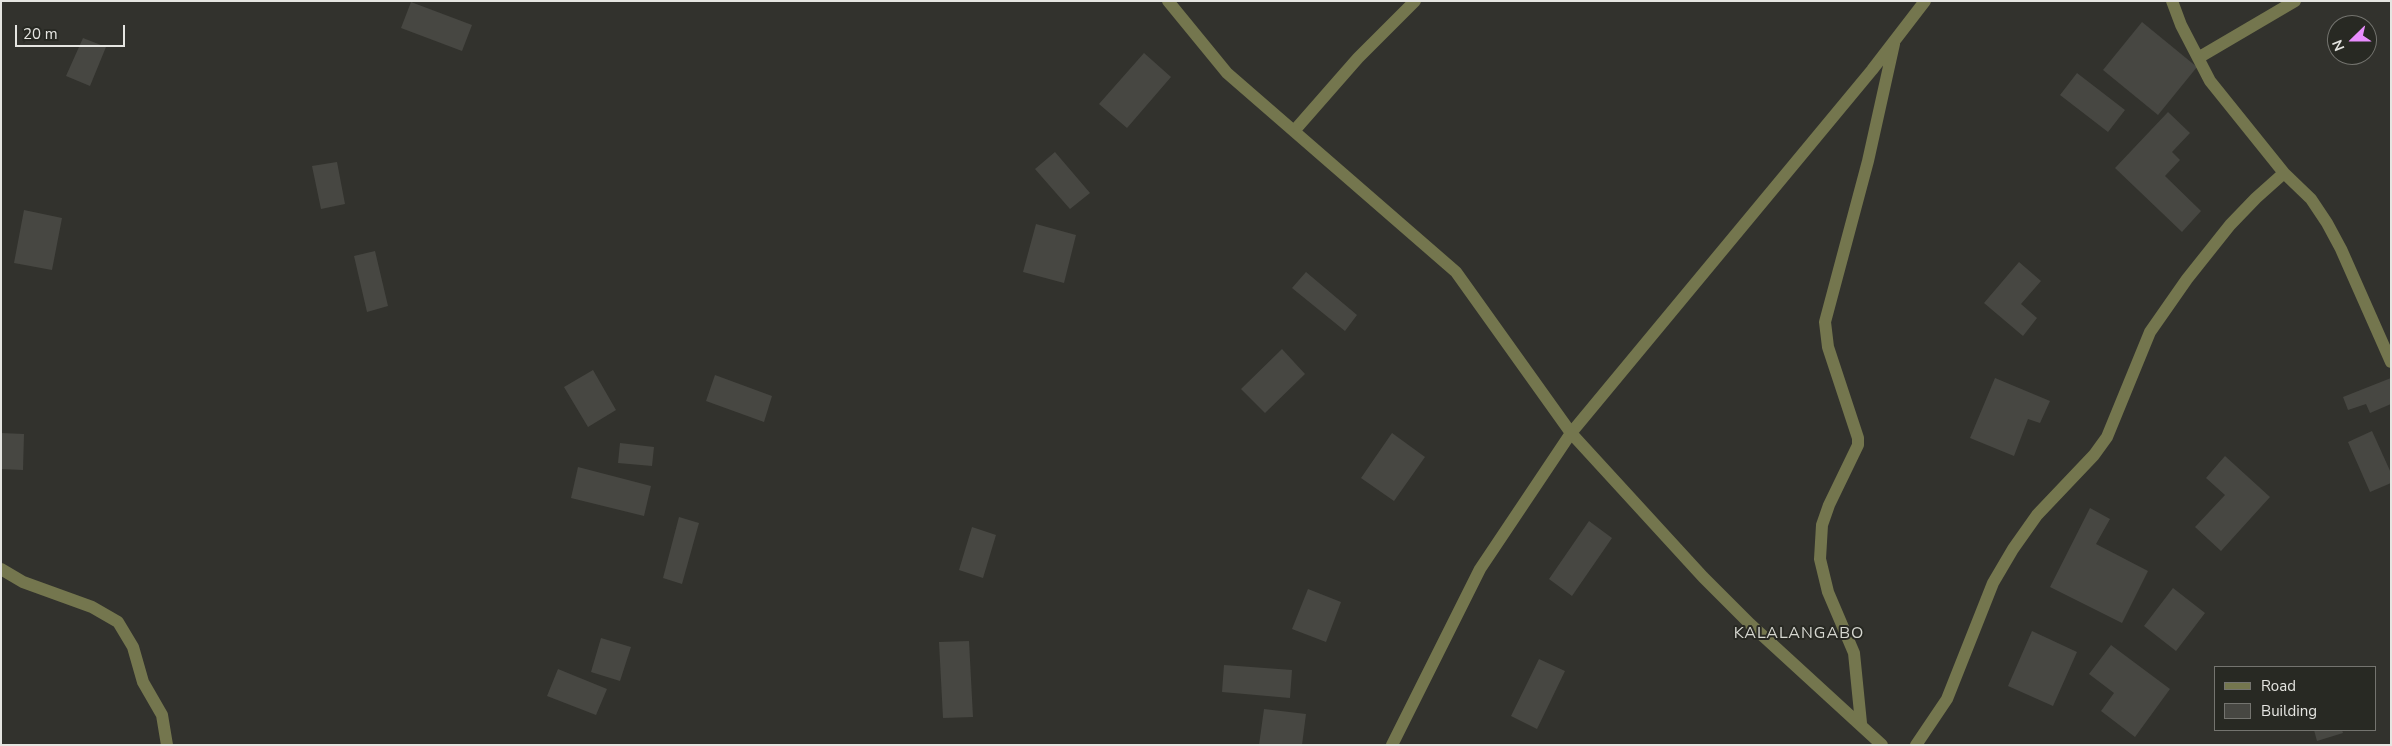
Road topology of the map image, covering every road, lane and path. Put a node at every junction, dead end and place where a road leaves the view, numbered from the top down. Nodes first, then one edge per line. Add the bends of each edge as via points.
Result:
1 (1168, 1) edge
2 (1415, 1) edge
3 (1925, 1) edge
4 (2172, 1) edge
5 (2295, 1) edge
6 (1895, 40) junction
7 (2198, 58) junction
8 (1294, 131) junction
9 (2284, 173) junction
10 (2391, 362) edge
11 (1572, 433) junction
12 (1, 569) edge
13 (1861, 724) junction
14 (167, 745) edge
15 (1392, 745) edge
16 (1882, 745) edge
17 (1916, 745) edge

1 - 8 street via 1227,73
2 - 8 street via 1358,58
3 - 6 street
4 - 7 street
5 - 7 street
6 - 11 street
6 - 13 street via 1868,161 1825,322 1828,347 1858,445 1822,525 1820,559 1828,592 1854,653
7 - 9 street via 2210,81
8 - 11 street via 1456,272
9 - 10 street via 2311,199 2327,223
9 - 17 street via 2230,225 2150,332 2106,437 2094,455 2037,515 2013,549 1986,598 1947,699
11 - 13 street via 1750,624
11 - 15 street via 1480,569
12 - 14 street via 23,582 92,607 118,622 134,647 143,682 162,715
13 - 16 street

